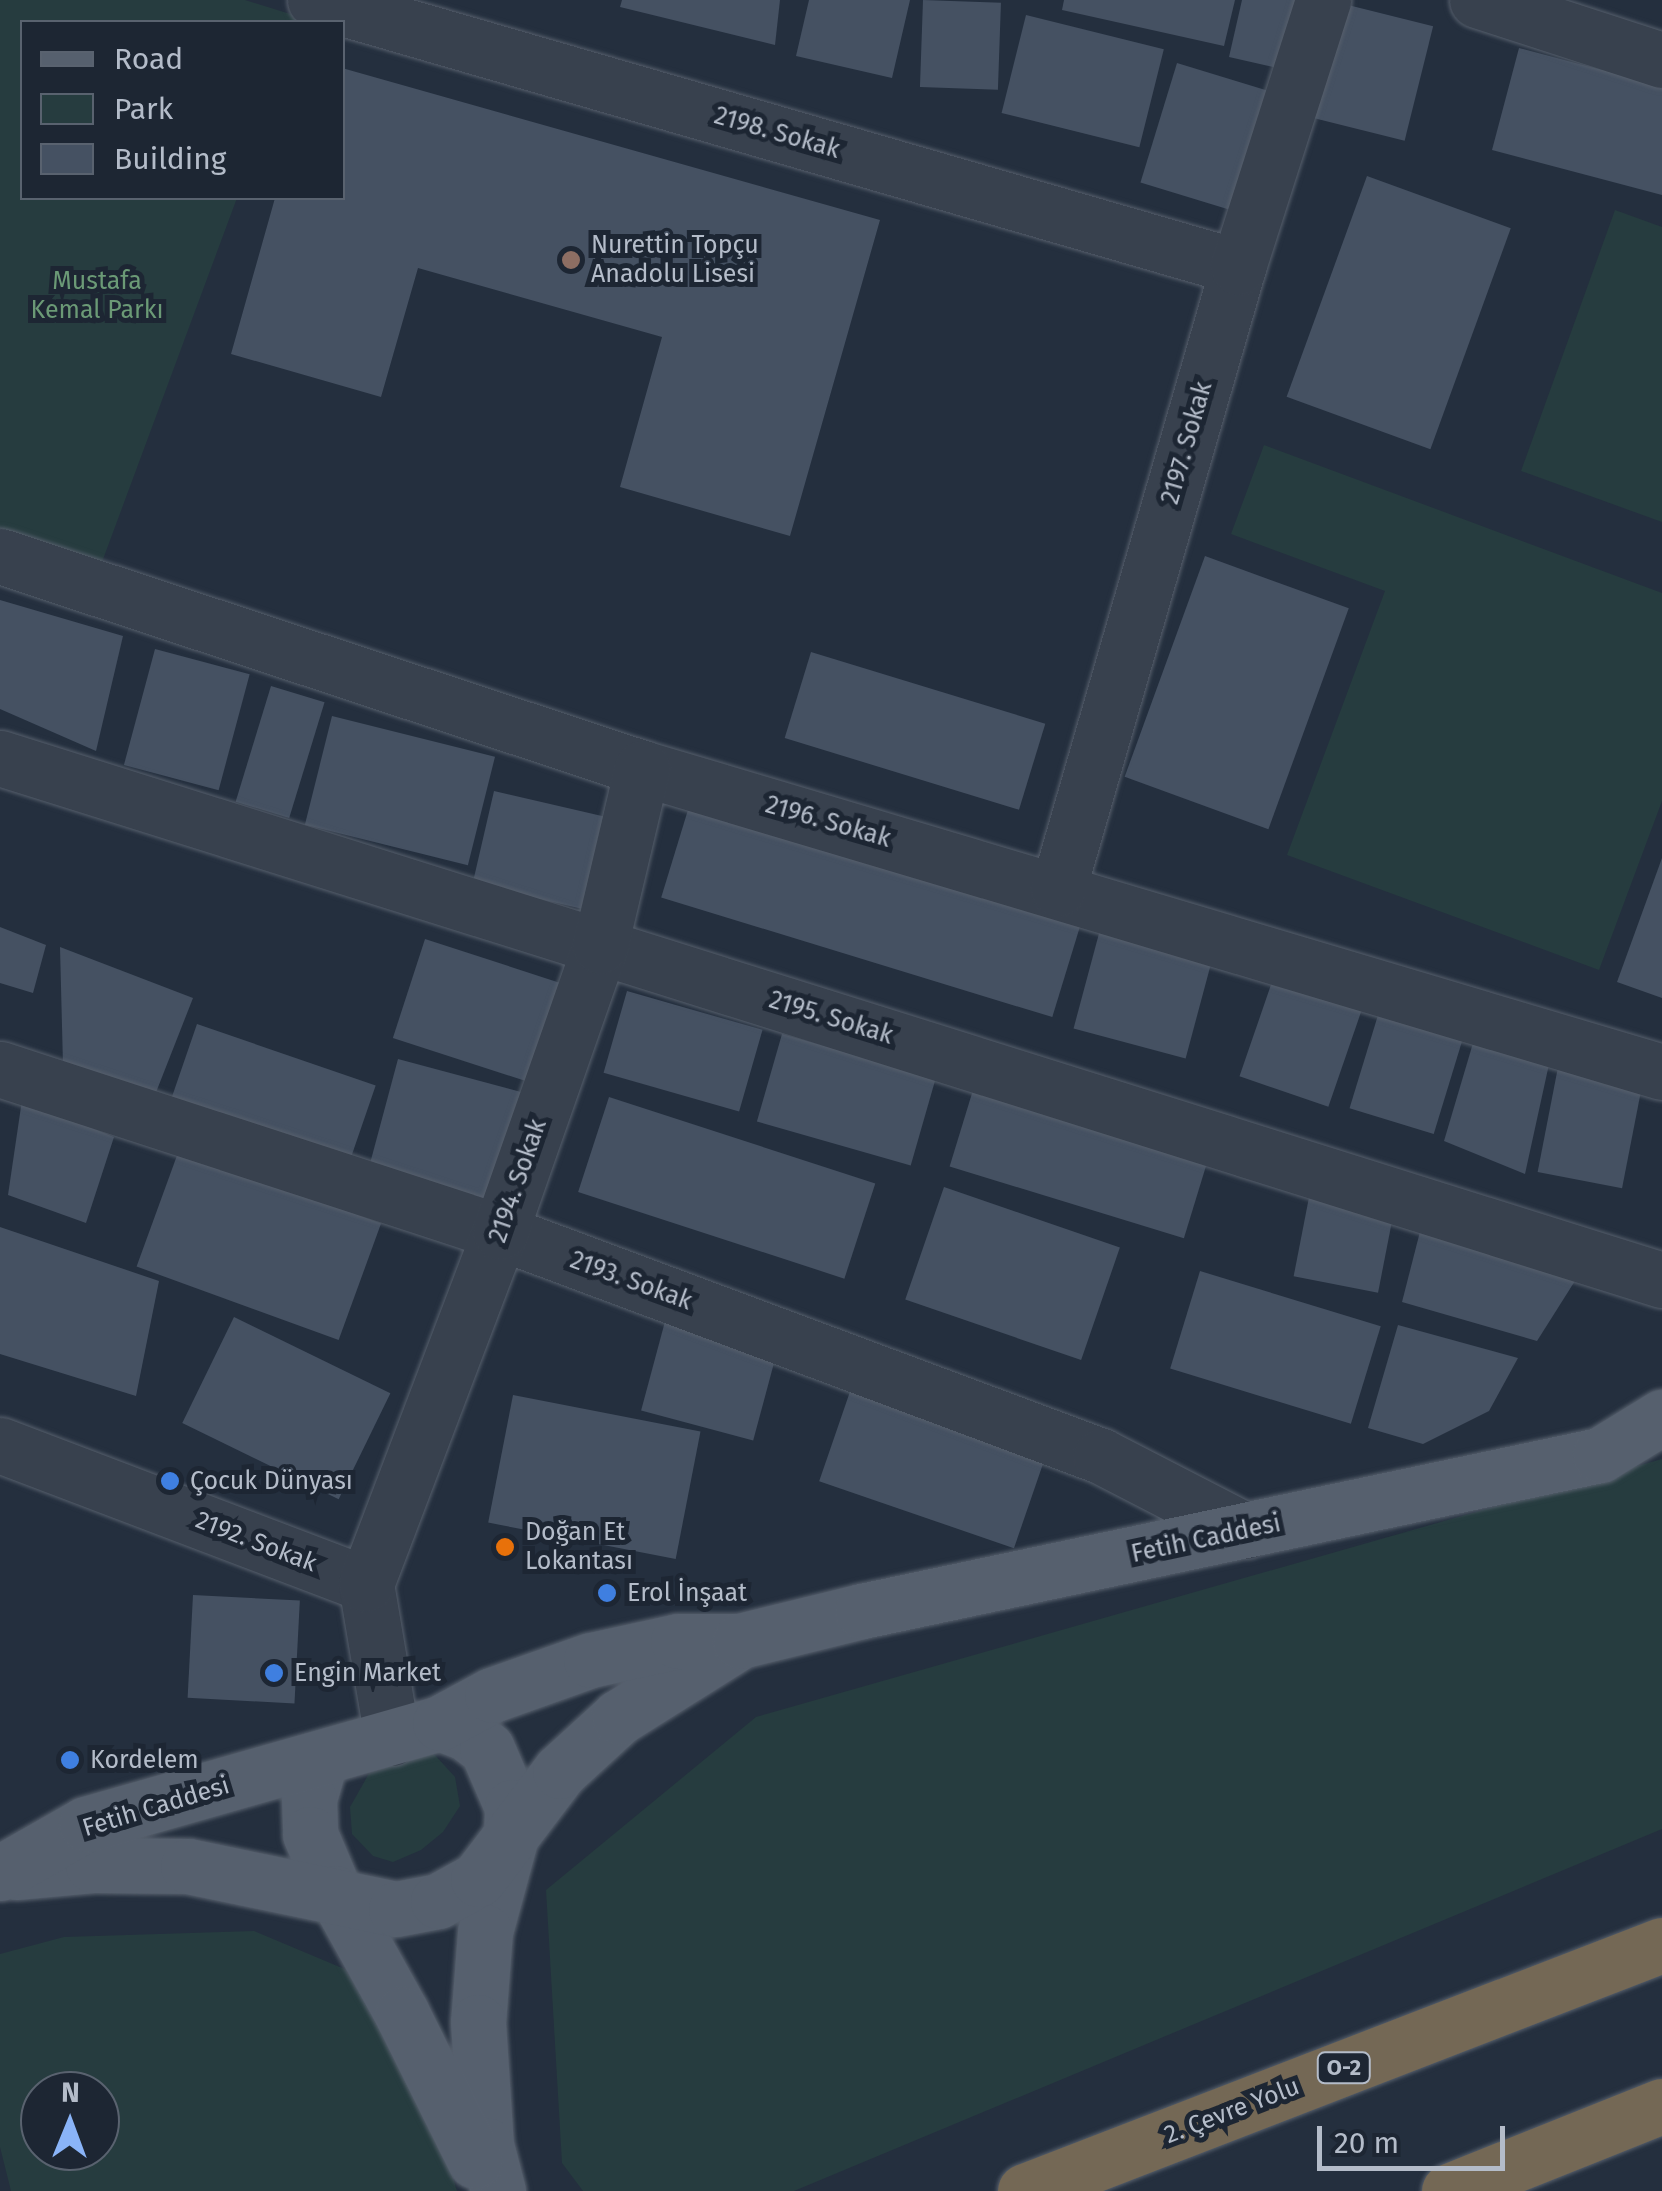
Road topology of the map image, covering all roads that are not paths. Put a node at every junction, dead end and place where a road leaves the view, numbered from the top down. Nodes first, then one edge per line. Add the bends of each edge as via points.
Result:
1 (315, 0) edge
2 (1323, 0) edge
3 (1477, 0) edge
4 (1662, 60) edge
5 (1238, 267) junction
6 (0, 556) edge
7 (0, 758) edge
8 (642, 768) junction
9 (1058, 889) junction
10 (600, 946) junction
11 (0, 1069) edge
12 (1662, 1072) edge
13 (500, 1232) junction
14 (1662, 1280) edge
15 (1662, 1417) edge
16 (0, 1445) edge
17 (1246, 1531) junction
18 (366, 1584) junction
19 (740, 1641) junction
20 (416, 1730) junction
21 (320, 1760) junction
22 (511, 1836) junction
23 (0, 1873) edge
24 (335, 1893) junction
25 (1662, 1944) edge
26 (1662, 2106) edge
27 (489, 2191) edge
28 (498, 2191) edge
29 (1026, 2191) edge
30 (1450, 2191) edge

1 - 5 street, 2198. Sokak
2 - 5 street, 2197. Sokak
3 - 4 street
5 - 9 street, 2197. Sokak
6 - 8 street, 2196. Sokak
7 - 10 street, 2195. Sokak
8 - 9 street, 2196. Sokak
8 - 10 street, 2194. Sokak
9 - 12 street, 2196. Sokak
10 - 13 street, 2194. Sokak
10 - 14 street, 2195. Sokak
11 - 13 street, 2193. Sokak
13 - 17 street, 2193. Sokak via 1101,1456
13 - 18 street, 2194. Sokak
15 - 17 main road, Fetih Caddesi via 1600,1455
16 - 18 street, 2192. Sokak
17 - 19 main road, Fetih Caddesi
18 - 20 street
19 - 20 main road via 678,1641 590,1660
19 - 22 main road via 619,1717 560,1771
20 - 21 main road
20 - 22 main road via 466,1733 487,1749 512,1806
21 - 23 main road, Fetih Caddesi via 86,1824
21 - 24 main road via 310,1834
22 - 24 main road via 478,1879 438,1901 396,1908
22 - 28 main road via 485,1932 478,2022 486,2145
23 - 24 main road via 188,1866
24 - 27 main road
25 - 29 highway, 2. Çevre Yolu / O-2
26 - 30 highway

